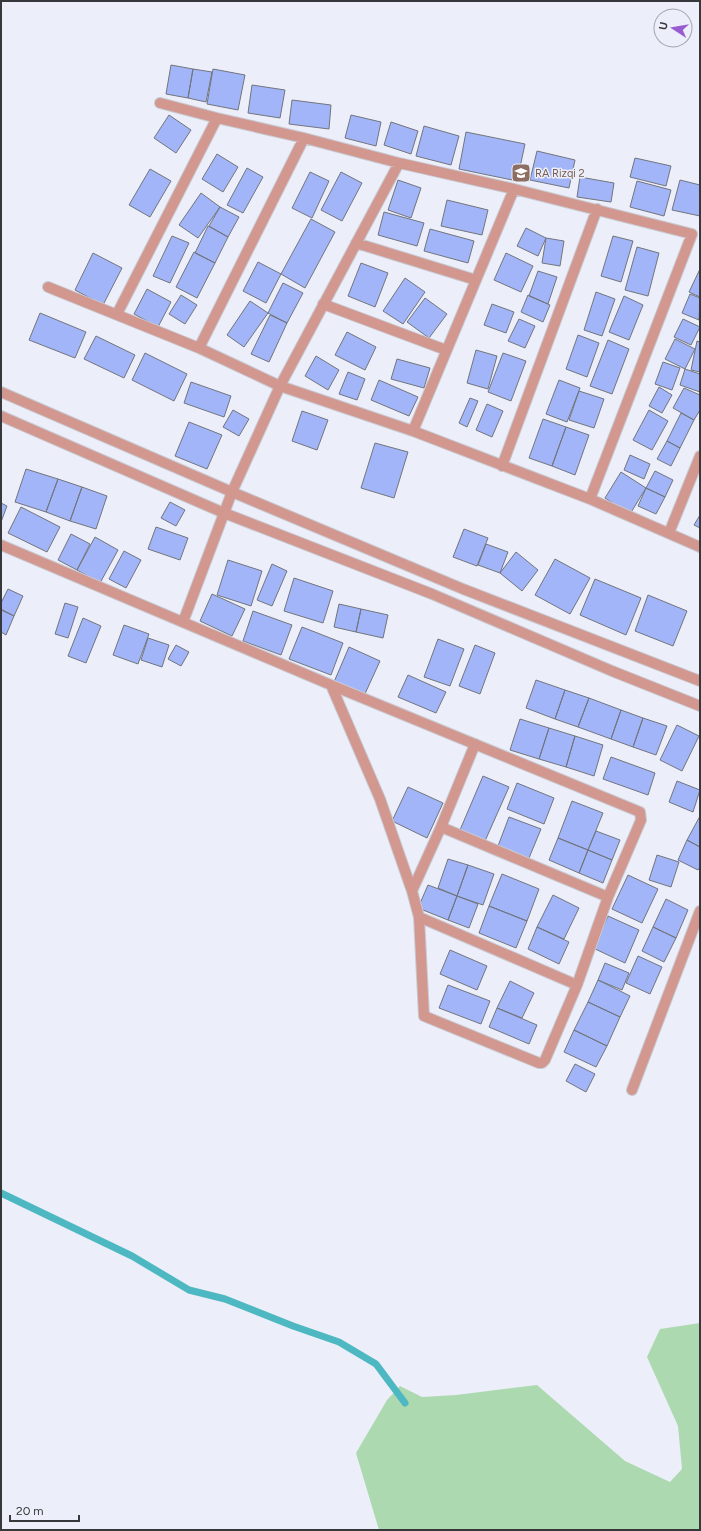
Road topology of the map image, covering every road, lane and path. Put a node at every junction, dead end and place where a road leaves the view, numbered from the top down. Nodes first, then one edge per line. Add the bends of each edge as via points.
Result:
1 (160, 103) dead end
2 (217, 118) junction
3 (304, 138) junction
4 (399, 163) junction
5 (514, 189) junction
6 (597, 209) junction
7 (696, 234) edge
8 (356, 242) junction
9 (476, 280) junction
10 (48, 287) dead end
11 (323, 304) junction
12 (116, 314) junction
13 (199, 348) junction
14 (446, 350) junction
15 (280, 386) junction
16 (1, 392) edge
17 (1, 416) edge
18 (413, 431) junction
19 (700, 456) edge
20 (502, 466) junction
21 (232, 492) junction
22 (590, 499) junction
23 (224, 513) junction
24 (669, 533) junction
25 (1, 545) edge
26 (700, 547) edge
27 (183, 622) junction
28 (700, 681) edge
29 (331, 685) junction
30 (700, 706) edge
31 (475, 744) junction
32 (441, 827) junction
33 (412, 891) junction
34 (608, 897) junction
35 (700, 911) edge
36 (419, 917) junction
37 (577, 985) junction
38 (632, 1090) dead end

1 - 2 street
2 - 3 street
2 - 12 street
3 - 4 street
3 - 13 street
4 - 5 street
4 - 8 street
5 - 6 street
5 - 9 street
6 - 7 street
6 - 20 street
7 - 22 street
8 - 9 street
8 - 11 street
9 - 14 street
10 - 12 street
11 - 14 street
11 - 15 street
12 - 13 street
13 - 15 street
14 - 18 street
15 - 18 street
15 - 21 street
16 - 21 street
17 - 23 street
18 - 20 street
19 - 24 street
20 - 22 street
21 - 23 street
21 - 28 street via 463,589
22 - 24 street
23 - 27 street
23 - 30 street via 432,594
24 - 26 street
25 - 27 street
27 - 29 street
29 - 31 street
29 - 33 street via 380,799
31 - 32 street
31 - 34 street via 640,812 641,820
32 - 33 street
32 - 34 street
33 - 36 street
34 - 37 street
35 - 38 street
36 - 37 street
36 - 37 street via 423,1010 424,1016 428,1018 542,1063

